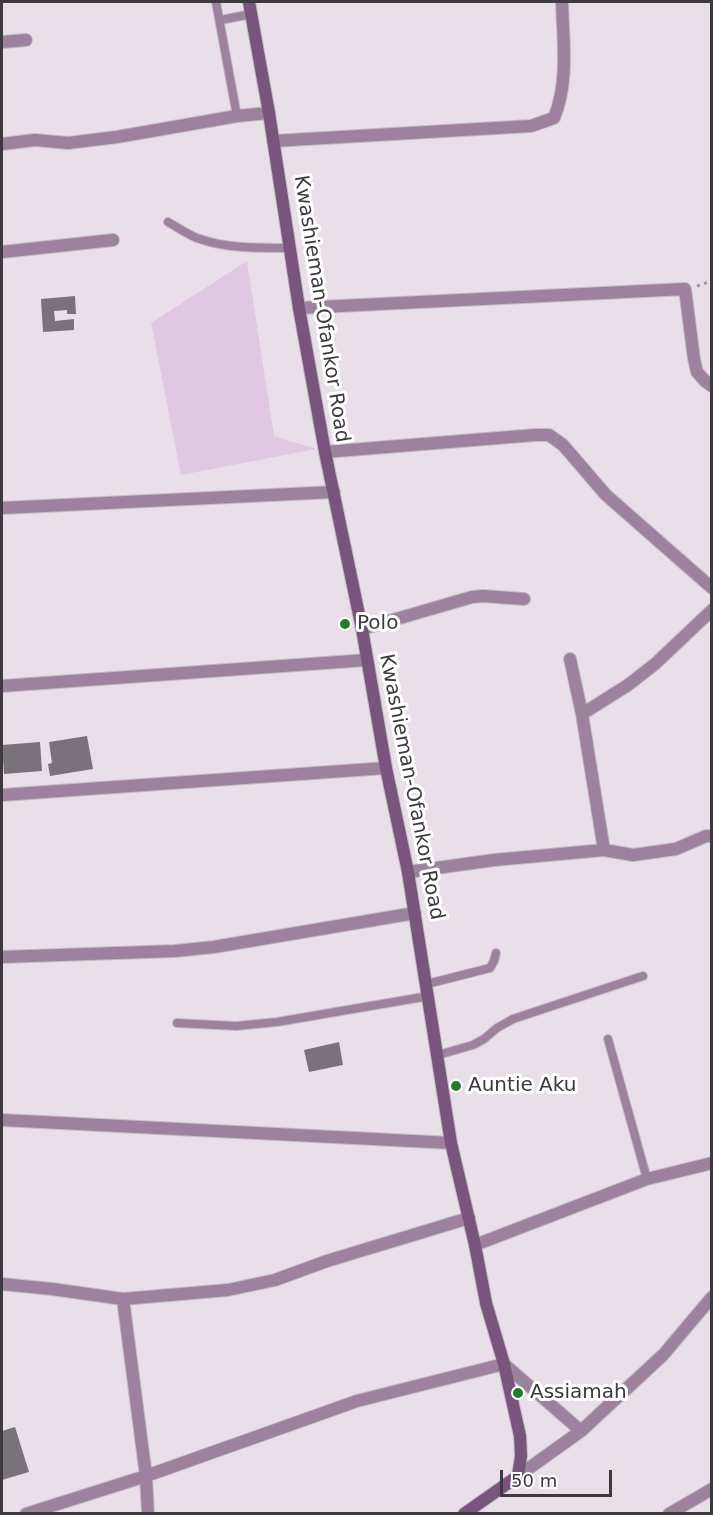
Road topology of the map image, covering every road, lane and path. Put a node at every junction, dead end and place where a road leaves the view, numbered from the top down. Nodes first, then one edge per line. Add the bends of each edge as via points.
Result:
1 (216, 2) edge
2 (562, 2) edge
3 (250, 8) edge
4 (221, 20) junction
5 (26, 40) dead end
6 (2, 42) edge
7 (269, 113) junction
8 (237, 116) junction
9 (273, 141) junction
10 (2, 144) edge
11 (168, 222) dead end
12 (113, 240) dead end
13 (291, 248) junction
14 (2, 252) edge
15 (299, 308) junction
16 (711, 386) edge
17 (325, 452) junction
18 (334, 492) junction
19 (2, 508) edge
20 (711, 588) edge
21 (524, 599) dead end
22 (711, 609) edge
23 (362, 629) junction
24 (570, 658) dead end
25 (367, 660) junction
26 (2, 686) edge
27 (582, 714) junction
28 (386, 768) junction
29 (2, 795) edge
30 (711, 836) edge
31 (604, 850) junction
32 (408, 872) junction
33 (415, 913) junction
34 (496, 953) dead end
35 (2, 957) edge
36 (643, 976) dead end
37 (428, 990) junction
38 (177, 1023) dead end
39 (608, 1039) dead end
40 (438, 1055) junction
41 (2, 1120) edge
42 (451, 1143) junction
43 (711, 1163) edge
44 (647, 1179) junction
45 (469, 1218) junction
46 (475, 1245) junction
47 (2, 1284) edge
48 (711, 1297) edge
49 (123, 1299) junction
50 (504, 1364) junction
51 (581, 1431) junction
52 (146, 1476) junction
53 (518, 1476) junction
54 (711, 1489) edge
55 (26, 1514) edge
56 (148, 1514) edge
57 (464, 1514) edge
58 (669, 1514) edge

1 - 4 lane
2 - 9 street via 564,69 561,102 554,118 531,126
3 - 4 lane
3 - 7 main road, Kwashieman-Ofankor Road
4 - 8 lane
5 - 6 street
7 - 8 street
7 - 9 main road, Kwashieman-Ofankor Road
8 - 10 street via 68,143 35,140
9 - 13 main road, Kwashieman-Ofankor Road
11 - 13 lane via 213,243
12 - 14 street
13 - 15 main road, Kwashieman-Ofankor Road
15 - 16 street via 685,289 697,372
15 - 17 main road, Kwashieman-Ofankor Road
17 - 18 main road, Kwashieman-Ofankor Road
17 - 20 street via 549,435 563,445 606,495
18 - 19 street
18 - 23 main road, Kwashieman-Ofankor Road
21 - 23 street via 472,597
22 - 27 street via 655,664
23 - 25 main road, Kwashieman-Ofankor Road
24 - 27 street
25 - 26 street
25 - 28 main road, Kwashieman-Ofankor Road
27 - 31 street
28 - 29 street
28 - 32 main road, Kwashieman-Ofankor Road
30 - 31 street via 676,849 633,855
31 - 32 street
32 - 33 main road, Kwashieman-Ofankor Road
33 - 35 street via 214,947
33 - 37 main road, Kwashieman-Ofankor Road
34 - 37 lane via 489,968
36 - 40 lane via 513,1019 473,1045
37 - 38 lane via 277,1022 236,1026
37 - 40 main road, Kwashieman-Ofankor Road
39 - 44 lane
40 - 42 main road, Kwashieman-Ofankor Road
41 - 42 street
42 - 45 main road, Kwashieman-Ofankor Road
43 - 44 street
44 - 46 street
45 - 46 main road, Kwashieman-Ofankor Road
45 - 49 street via 275,1280 228,1290
46 - 50 main road, Kwashieman-Ofankor Road via 486,1303
47 - 49 street
48 - 51 street via 663,1355
49 - 52 street
50 - 51 street
50 - 52 street via 357,1401
50 - 53 main road, Kwashieman-Ofankor Road via 520,1436
51 - 53 street
52 - 55 street
52 - 56 street
53 - 57 main road
54 - 58 street

